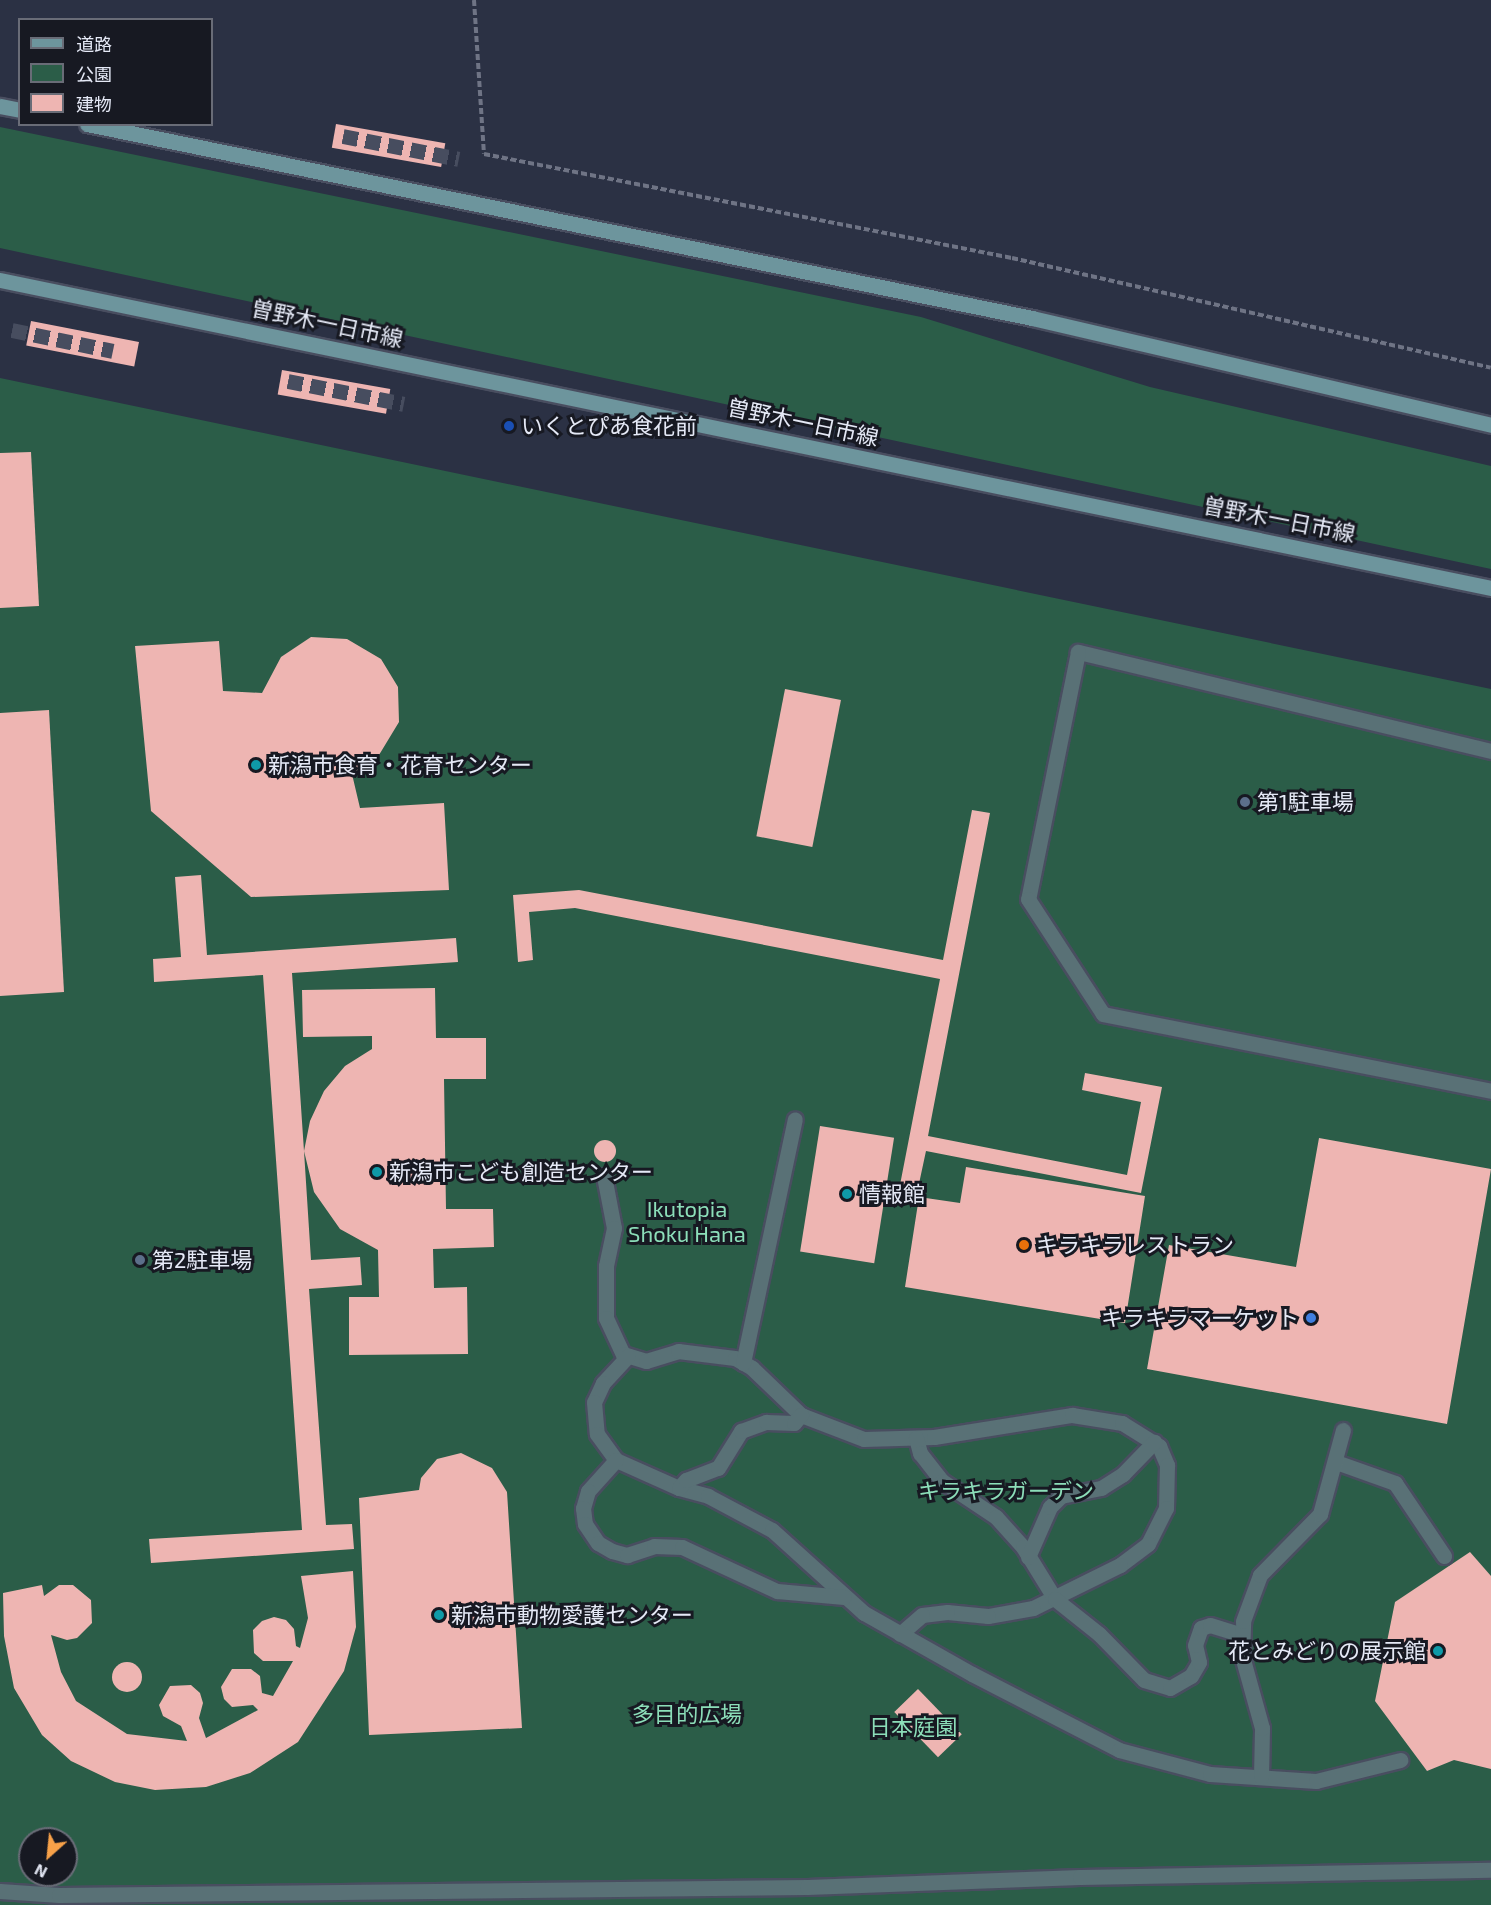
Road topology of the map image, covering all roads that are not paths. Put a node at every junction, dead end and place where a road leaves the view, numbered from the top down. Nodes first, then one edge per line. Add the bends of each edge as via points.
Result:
1 (0, 106) edge
2 (18, 110) edge
3 (97, 126) edge
4 (0, 280) edge
5 (1464, 418) junction
6 (1491, 425) edge
7 (1491, 433) edge
8 (1491, 588) edge
9 (1491, 751) edge
10 (1491, 1091) edge
11 (795, 1119) dead end
12 (604, 1176) dead end
13 (628, 1356) junction
14 (743, 1363) junction
15 (801, 1415) junction
16 (1342, 1430) dead end
17 (916, 1438) junction
18 (1154, 1442) junction
19 (616, 1460) junction
20 (1336, 1462) junction
21 (679, 1488) junction
22 (1444, 1556) dead end
23 (1029, 1557) junction
24 (844, 1597) junction
25 (1055, 1599) junction
26 (900, 1634) junction
27 (1240, 1634) junction
28 (1400, 1760) dead end
29 (1261, 1777) junction
30 (1491, 1870) edge
31 (0, 1892) edge

1 - 2 main road
3 - 5 main road via 1032,318
4 - 8 main road, 曽野木一日市線
5 - 6 main road
5 - 7 main road
9 - 10 street via 1078,652 1028,899 1103,1014
11 - 14 street
12 - 13 street via 614,1228 606,1266 606,1318 614,1341
13 - 14 street via 646,1361 678,1351 703,1352
13 - 19 street via 603,1383 594,1402 597,1434
14 - 15 street
15 - 17 street via 864,1439
15 - 21 street via 794,1423 765,1422 741,1431 718,1468 686,1480
16 - 20 street
17 - 18 street via 1072,1415 1122,1423
17 - 23 street via 920,1453 942,1481 996,1517
18 - 23 street via 1123,1474 1101,1488 1061,1496 1050,1507
18 - 25 street via 1167,1465 1166,1508 1148,1544 1120,1565
19 - 21 street
19 - 24 street via 588,1491 583,1508 585,1524 605,1547 627,1555 654,1546 682,1547 777,1591
20 - 22 street via 1395,1483
20 - 27 street via 1320,1514 1260,1575
21 - 24 street via 708,1496 772,1530
23 - 25 street
24 - 26 street
25 - 26 street via 1033,1608 988,1616 947,1612 922,1615
25 - 27 street via 1100,1634 1144,1680 1160,1688 1181,1684 1196,1670 1196,1635 1201,1628 1210,1625
26 - 29 street via 1119,1750 1210,1774
27 - 29 street via 1244,1666 1262,1728
28 - 29 street via 1316,1781
30 - 31 street via 1080,1877 807,1887 59,1896

